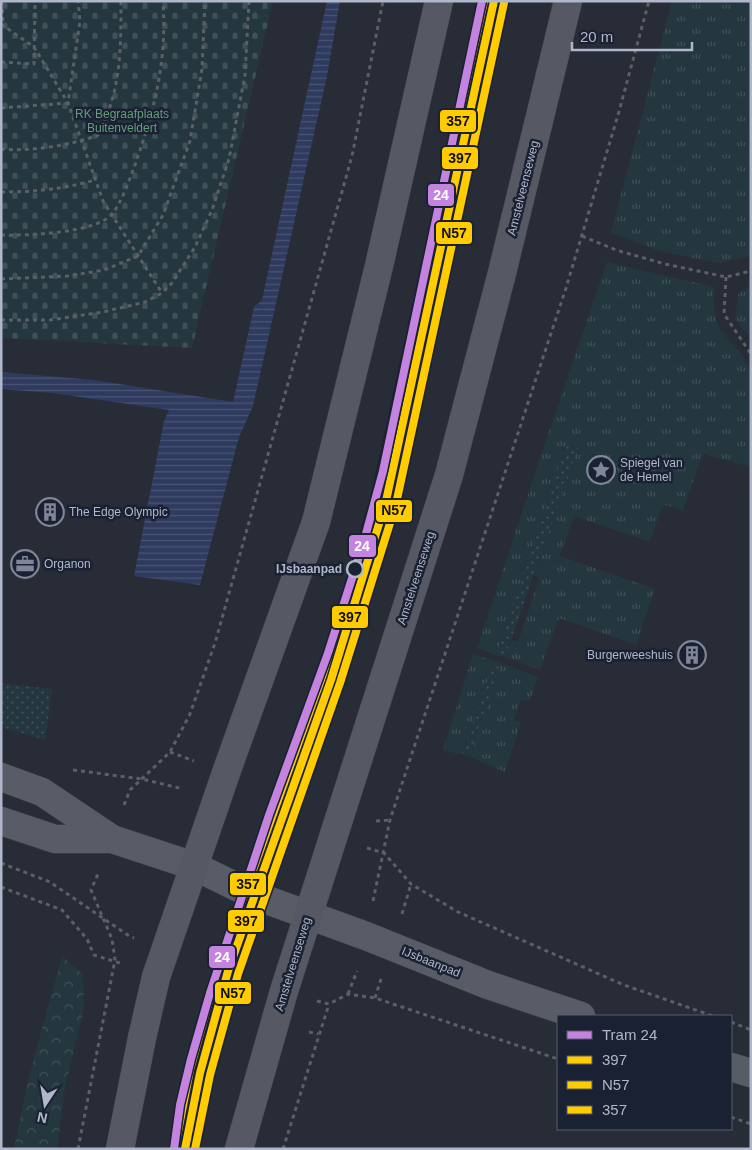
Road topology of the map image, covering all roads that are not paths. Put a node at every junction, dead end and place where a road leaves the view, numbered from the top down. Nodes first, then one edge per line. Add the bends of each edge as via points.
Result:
1 (439, 1) edge
2 (494, 1) edge
3 (568, 1) edge
4 (1, 777) edge
5 (1, 821) edge
6 (112, 839) junction
7 (194, 866) junction
8 (254, 895) junction
9 (308, 915) junction
10 (578, 1015) edge
11 (732, 1067) edge
12 (751, 1073) edge
13 (120, 1149) edge
14 (185, 1149) edge
15 (239, 1149) edge

1 - 7 main road via 316,522
2 - 8 lane via 386,500 331,680
3 - 9 main road, Amstelveenseweg via 502,273 448,475
4 - 6 street via 42,792
5 - 6 street via 54,840
6 - 7 street, IJsbaanpad
7 - 8 street, IJsbaanpad
7 - 13 main road via 156,978
8 - 9 street, IJsbaanpad
8 - 14 lane via 202,1063
9 - 10 street, IJsbaanpad via 488,985
9 - 15 main road, Amstelveenseweg
11 - 12 street

